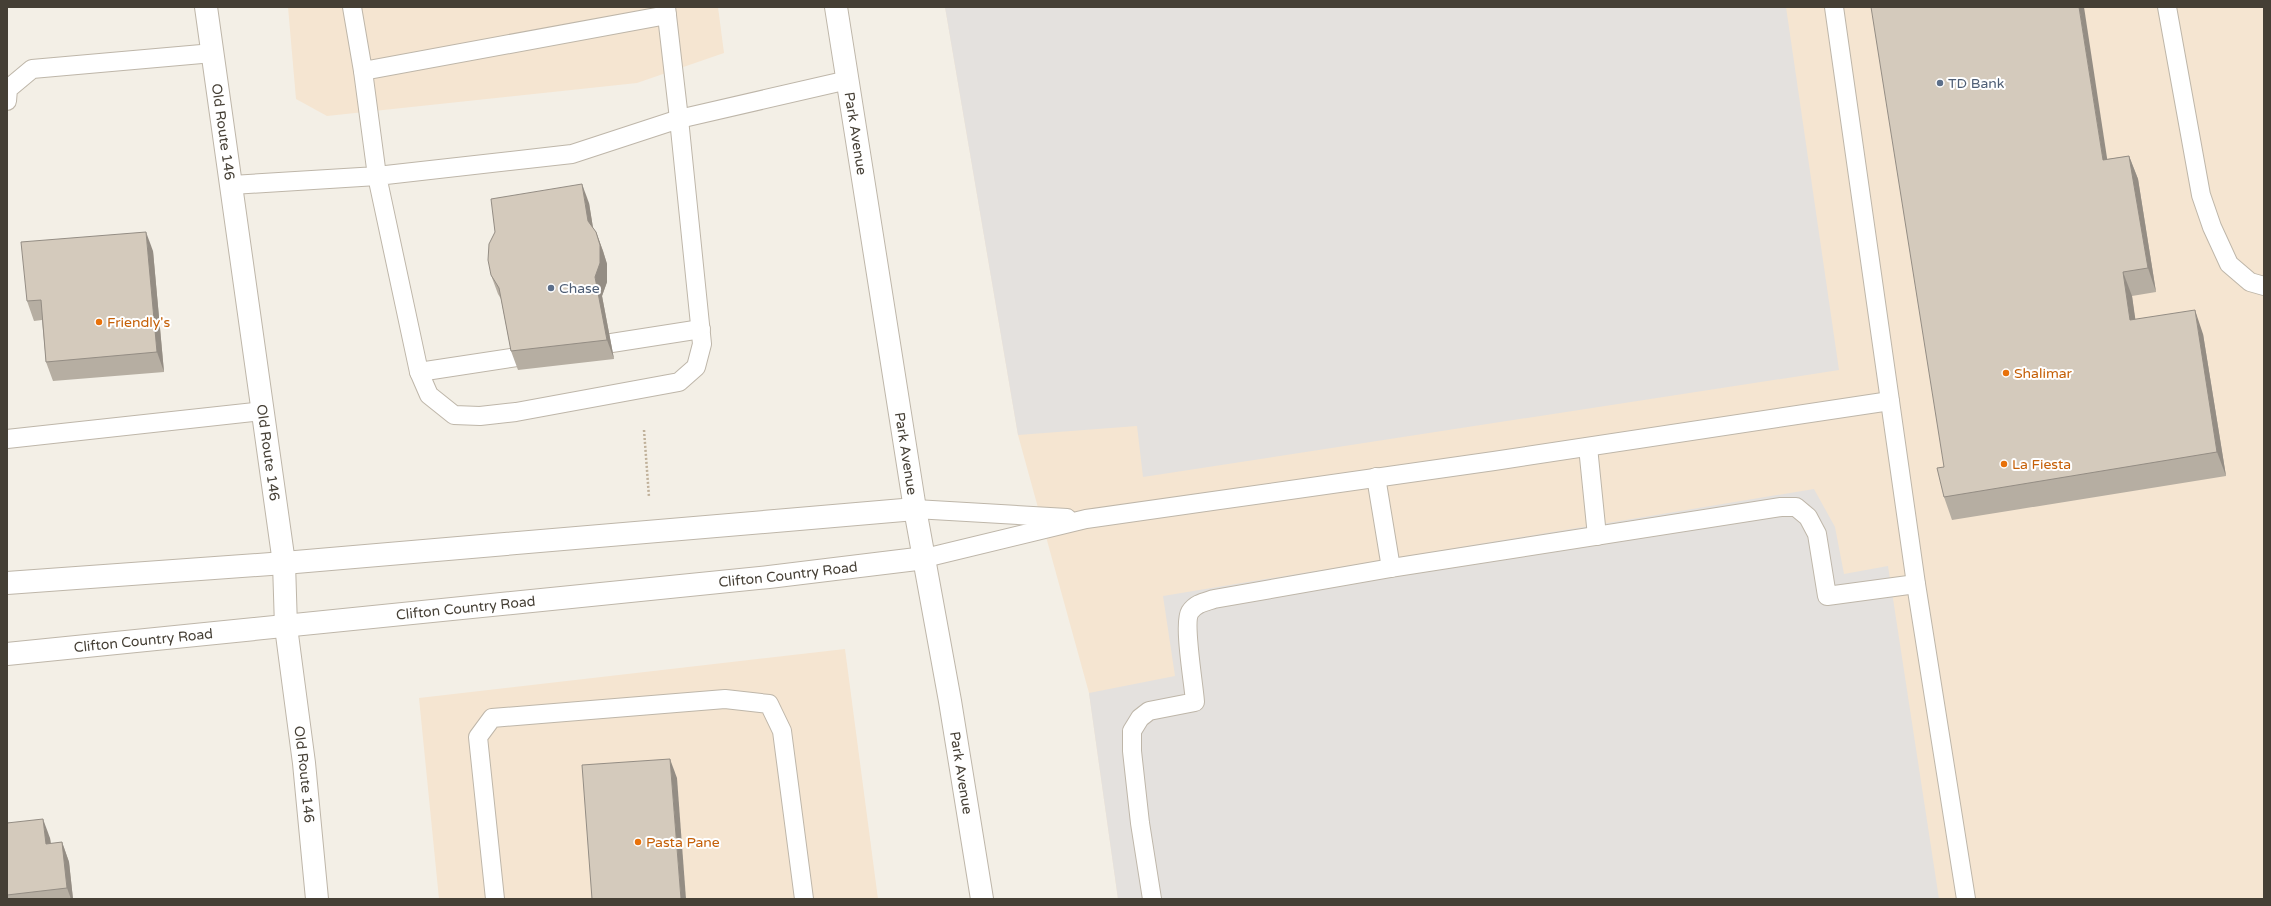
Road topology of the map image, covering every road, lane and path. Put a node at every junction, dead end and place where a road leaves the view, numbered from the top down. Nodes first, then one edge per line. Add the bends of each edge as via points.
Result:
1 (206, 7) edge
2 (352, 7) edge
3 (836, 7) edge
4 (1834, 7) edge
5 (2167, 7) edge
6 (666, 11) edge
7 (213, 53) junction
8 (363, 71) junction
9 (848, 80) junction
10 (7, 101) edge
11 (679, 119) junction
12 (377, 176) junction
13 (232, 185) junction
14 (2264, 286) edge
15 (701, 329) junction
16 (419, 372) junction
17 (1890, 401) junction
18 (263, 411) junction
19 (644, 430) dead end
20 (7, 439) edge
21 (1588, 447) junction
22 (1376, 477) junction
23 (649, 497) dead end
24 (915, 509) junction
25 (1086, 519) junction
26 (1597, 536) junction
27 (925, 558) junction
28 (284, 563) junction
29 (1391, 568) junction
30 (7, 583) edge
31 (1916, 584) junction
32 (286, 627) junction
33 (7, 654) edge
34 (317, 899) edge
35 (495, 899) edge
36 (804, 899) edge
37 (982, 899) edge
38 (1152, 899) edge
39 (1966, 899) edge

1 - 7 street, Old Route 146
2 - 8 lane
3 - 9 street, Park Avenue
4 - 17 lane
5 - 14 lane via 2201,195 2210,221 2229,264 2250,282
6 - 8 lane
6 - 11 lane
7 - 10 lane via 32,69 8,89
7 - 13 street, Old Route 146
8 - 12 lane
9 - 11 lane
9 - 24 street, Park Avenue
11 - 12 lane via 572,154
11 - 15 lane
12 - 13 lane
12 - 16 lane
13 - 18 street, Old Route 146
15 - 16 lane
15 - 16 lane via 702,344 696,367 679,382 516,412 480,416 454,414 430,395
17 - 21 lane
17 - 31 lane
18 - 20 lane
18 - 28 street, Old Route 146
19 - 23 path
21 - 22 lane
21 - 26 lane
22 - 25 lane
22 - 29 lane
24 - 25 lane
24 - 27 street, Park Avenue
24 - 28 street
25 - 27 lane
26 - 29 lane
26 - 31 lane via 1781,507 1796,507 1808,517 1817,534 1827,596
27 - 32 street, Clifton Country Road via 769,577
27 - 37 street, Park Avenue
28 - 30 street
28 - 32 street, Old Route 146
29 - 38 lane via 1214,599 1198,604 1189,613 1188,632 1195,702 1149,711 1140,718 1132,731 1140,824
31 - 39 lane
32 - 33 street, Clifton Country Road
32 - 34 street, Old Route 146 via 304,763
35 - 36 lane via 478,737 492,718 725,699 769,704 782,731

